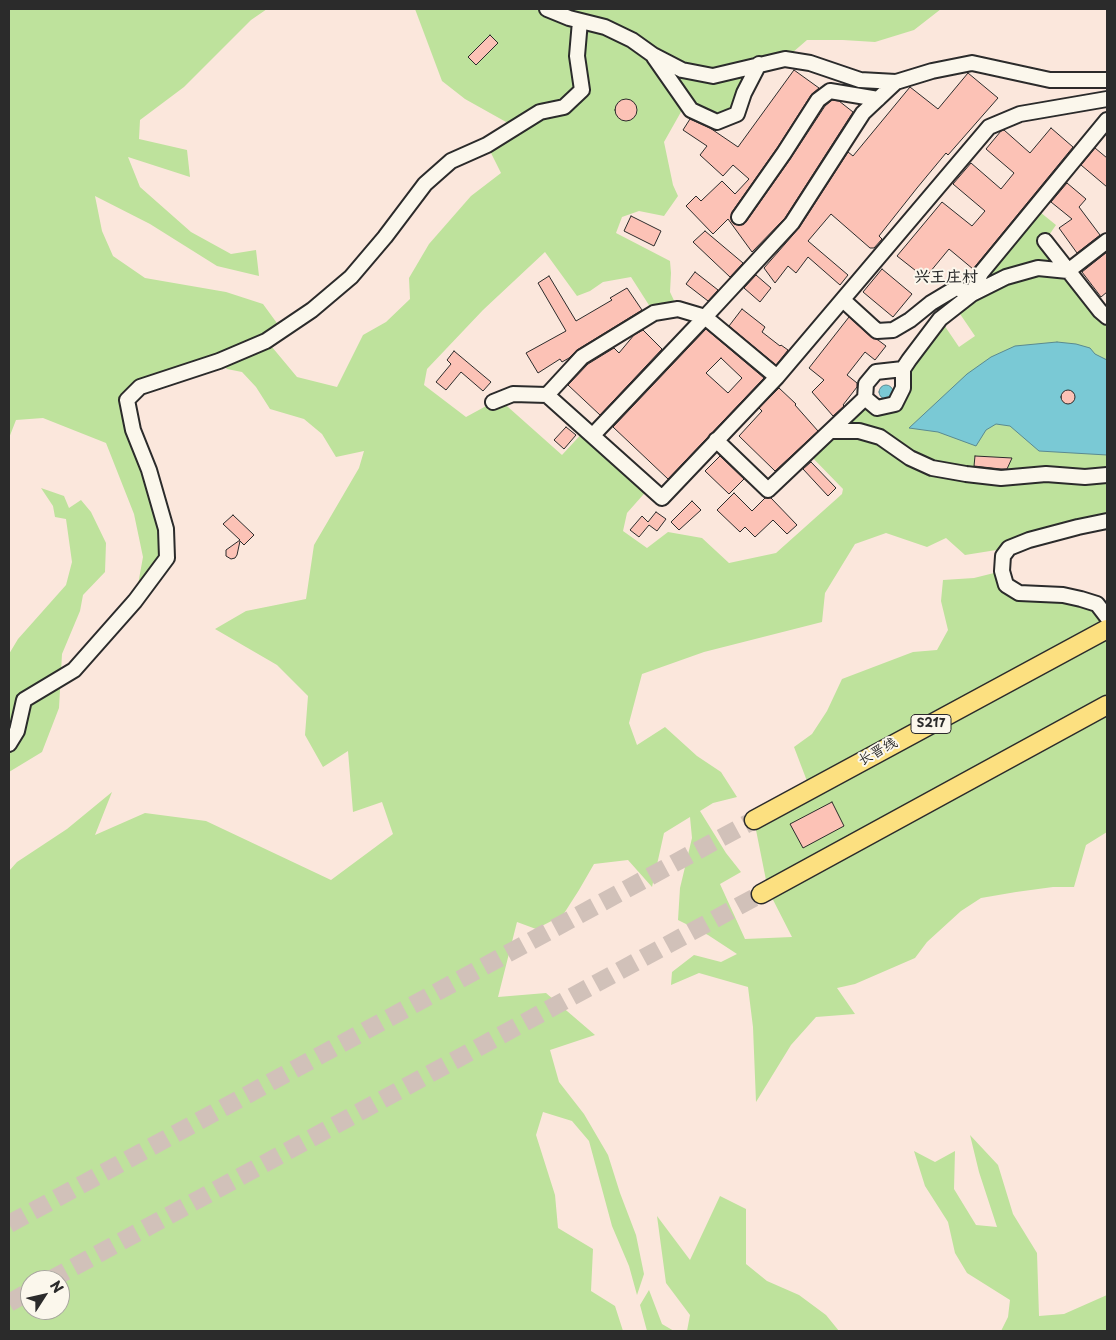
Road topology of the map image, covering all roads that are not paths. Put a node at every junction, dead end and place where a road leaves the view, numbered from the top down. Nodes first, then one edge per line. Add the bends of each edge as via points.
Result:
1 (547, 9) edge
2 (580, 21) junction
3 (653, 56) junction
4 (759, 64) junction
5 (1107, 80) edge
6 (896, 82) junction
7 (1107, 98) edge
8 (878, 99) junction
9 (1107, 120) edge
10 (740, 218) dead end
11 (1045, 241) dead end
12 (1107, 241) edge
13 (1068, 271) junction
14 (972, 294) junction
15 (843, 300) junction
16 (705, 317) junction
17 (1107, 317) edge
18 (903, 369) junction
19 (777, 377) junction
20 (547, 395) junction
21 (865, 398) junction
22 (493, 402) dead end
23 (831, 431) junction
24 (593, 436) junction
25 (716, 440) junction
26 (1107, 475) edge
27 (1107, 522) edge
28 (1107, 617) edge
29 (1107, 629) edge
30 (1107, 705) edge
31 (9, 744) edge
32 (754, 820) tunnel mouth
33 (761, 894) tunnel mouth

1 - 2 street
2 - 3 street via 605,27 632,40
2 - 31 street via 577,56 582,90 564,107 540,112 487,145 451,161 425,184 351,277 312,310 266,341 219,361 140,387 127,400 133,430 149,470 166,529 167,558 135,601 74,670 24,700 17,731
3 - 4 street via 682,70 713,76
3 - 4 street via 691,110 717,122 737,114
4 - 6 street via 785,59 810,63 860,80
5 - 6 street via 1050,80 972,63
6 - 8 street
7 - 15 street via 1020,114 989,127
8 - 10 street via 830,91 818,100
8 - 16 street via 863,113 792,223
9 - 14 street via 982,273
11 - 13 street
12 - 13 street
13 - 14 street via 1038,268 1006,277
13 - 17 street
14 - 15 street via 956,288 894,330 877,331
14 - 18 street via 940,319
15 - 19 street
16 - 19 street
16 - 20 street via 678,309 654,313 582,357
16 - 24 street
18 - 21 street via 876,372 866,384
18 - 21 street via 903,388 895,404 877,408
19 - 25 street
20 - 22 street via 513,394
20 - 24 street
21 - 23 street
23 - 25 street via 768,490
23 - 26 street via 859,431 880,437 910,458 932,468 966,474 1001,478 1046,474
24 - 25 street via 662,498
27 - 28 street via 1078,527 1009,548 1003,556 1002,571 1006,585 1019,593 1081,599 1097,604
29 - 32 main road, 长晋线 / S217
30 - 33 main road

